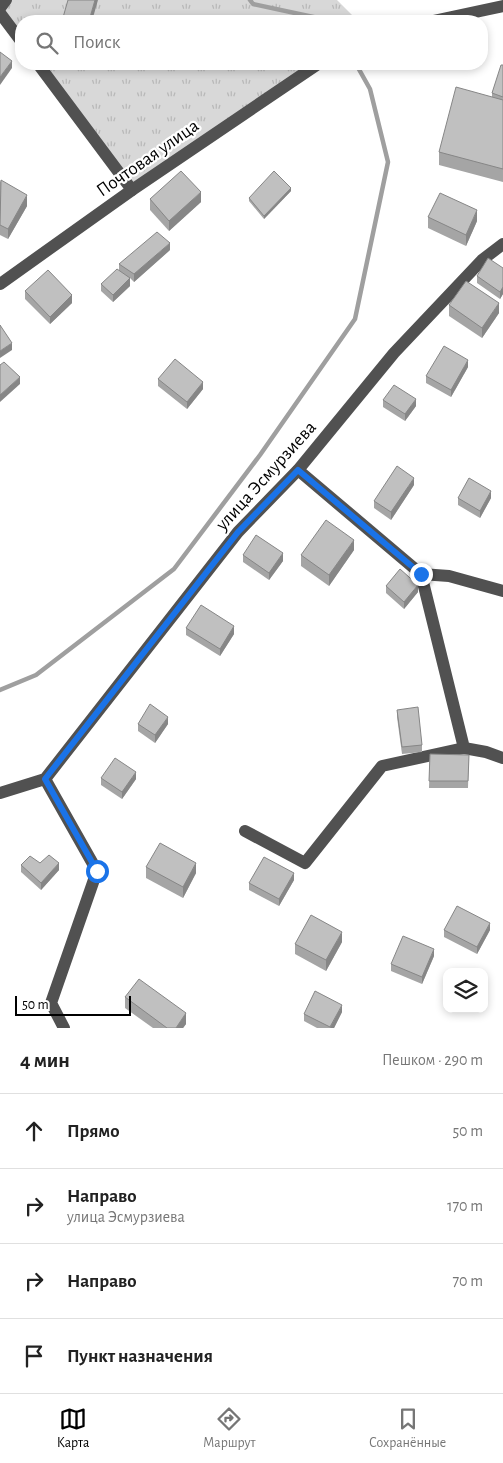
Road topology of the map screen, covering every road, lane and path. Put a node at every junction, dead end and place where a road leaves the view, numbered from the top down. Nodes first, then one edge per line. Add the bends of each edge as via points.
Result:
1 (6, 0) edge
2 (503, 6) edge
3 (0, 8) edge
4 (0, 12) edge
5 (461, 15) edge
6 (15, 33) edge
7 (42, 70) edge
8 (309, 70) edge
9 (132, 190) junction
10 (503, 244) edge
11 (0, 284) edge
12 (298, 470) junction
13 (421, 574) junction
14 (503, 591) edge
15 (464, 748) junction
16 (503, 758) edge
17 (45, 779) junction
18 (0, 793) edge
19 (245, 831) dead end
20 (64, 1028) edge

1 - 3 street
2 - 5 street
4 - 6 street
7 - 9 street
8 - 9 street, Почтовая улица
9 - 11 street, Почтовая улица
10 - 12 street, улица Эсмурзиева via 482,260 394,353
12 - 13 street
12 - 17 street, улица Эсмурзиева via 238,532
13 - 14 street via 449,576
13 - 15 street
15 - 16 street
15 - 19 street via 382,766 305,863
17 - 18 street
17 - 20 street via 97,871 51,1003

